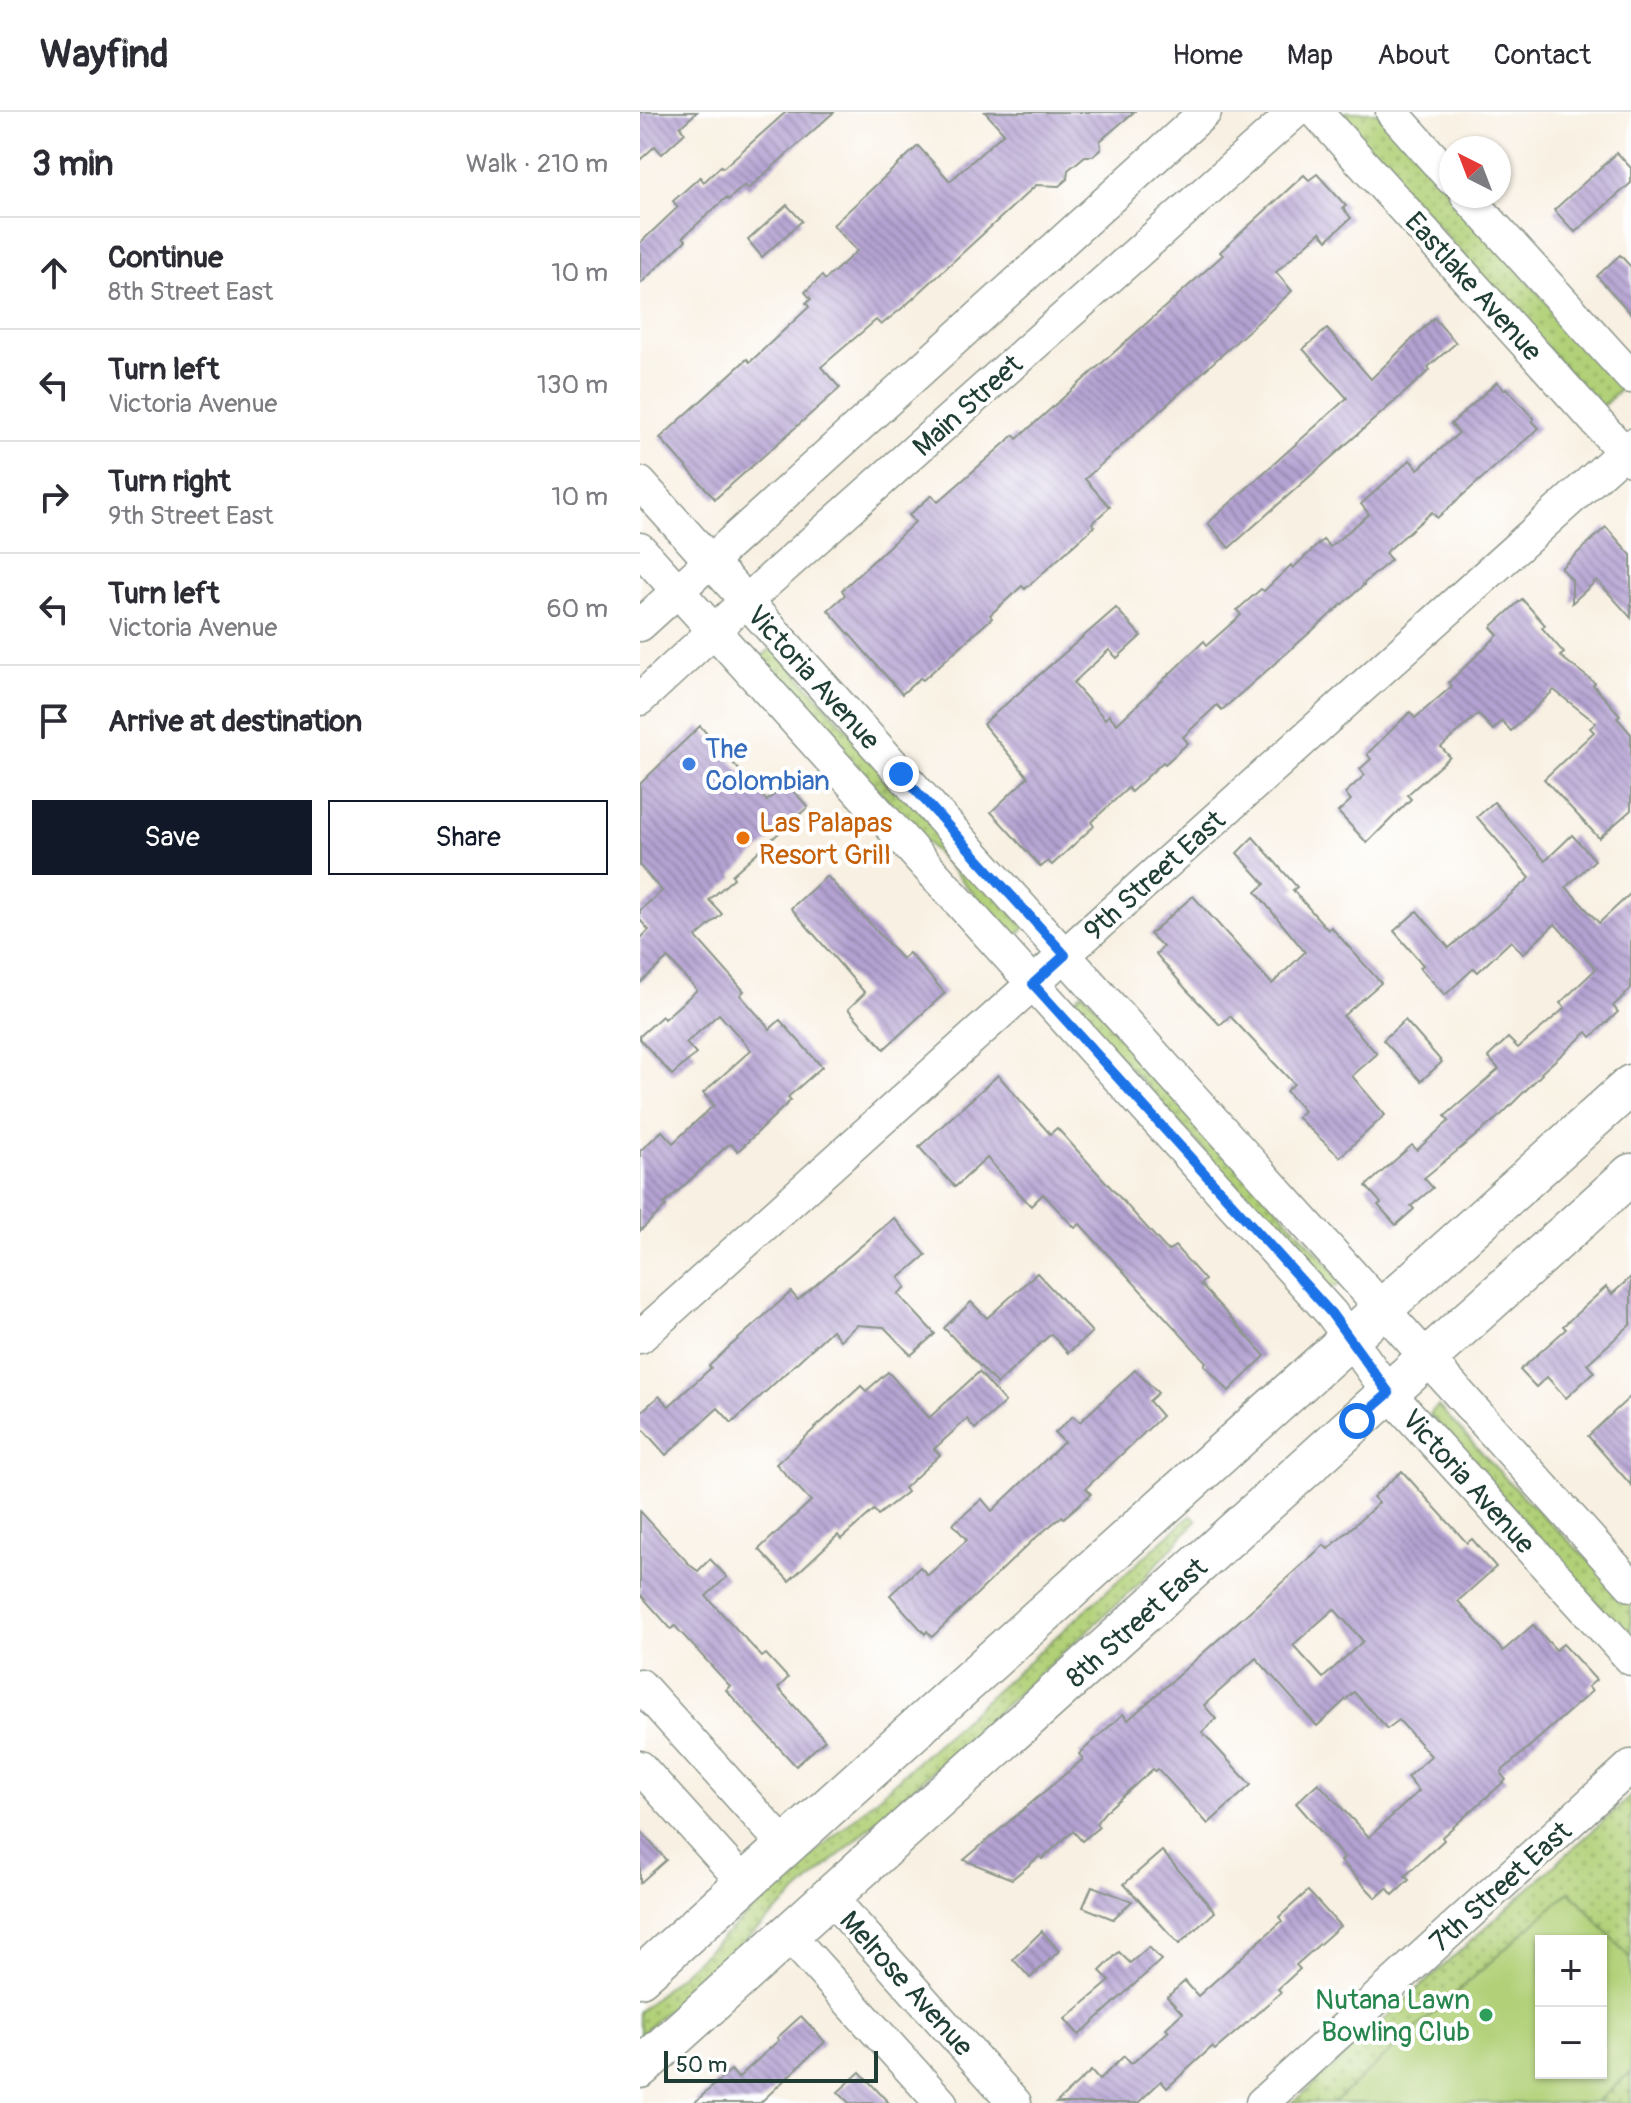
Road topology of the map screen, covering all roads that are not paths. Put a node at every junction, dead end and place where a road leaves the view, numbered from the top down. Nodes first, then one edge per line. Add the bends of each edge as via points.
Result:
1 (1205, 112) edge
2 (1295, 112) edge
3 (1316, 112) edge
4 (1392, 112) edge
5 (1439, 165) edge
6 (1478, 208) edge
7 (1631, 377) edge
8 (1628, 452) edge
9 (640, 483) edge
10 (640, 549) edge
11 (709, 562) junction
12 (678, 591) junction
13 (746, 601) junction
14 (640, 625) edge
15 (714, 630) junction
16 (640, 699) edge
17 (1065, 955) junction
18 (1033, 984) junction
19 (1631, 1085) edge
20 (1631, 1174) edge
21 (1383, 1308) junction
22 (640, 1337) edge
23 (1349, 1339) junction
24 (1428, 1357) junction
25 (1389, 1393) junction
26 (1631, 1585) edge
27 (1631, 1659) edge
28 (640, 1685) edge
29 (1631, 1766) edge
30 (640, 1767) edge
31 (786, 1847) junction
32 (745, 1884) junction
33 (831, 1898) junction
34 (789, 1935) junction
35 (640, 1977) edge
36 (640, 2068) edge
37 (941, 2103) edge
38 (1015, 2103) edge
39 (1262, 2103) edge

1 - 11 street, Main Street
2 - 13 street, Main Street
3 - 8 street, Eastlake Avenue
4 - 5 street, Eastlake Avenue
6 - 7 street, Eastlake Avenue
8 - 17 street, 9th Street East
9 - 11 street, Victoria Avenue
10 - 12 street, Victoria Avenue
11 - 12 street, Main Street
11 - 13 street, Victoria Avenue
12 - 14 street, Main Street
12 - 15 street, Victoria Avenue
13 - 15 street, Main Street
13 - 17 street, Victoria Avenue
15 - 16 street, Main Street
15 - 18 street, Victoria Avenue
17 - 18 street, 9th Street East
17 - 21 street, Victoria Avenue
18 - 22 street, 9th Street East
18 - 23 street, Victoria Avenue
19 - 21 main road
20 - 24 main road, 8th Street East
21 - 23 main road
21 - 24 street, Victoria Avenue
23 - 25 street, Victoria Avenue
23 - 31 main road
24 - 25 main road, 8th Street East
24 - 26 street, Victoria Avenue
25 - 27 street, Victoria Avenue
25 - 33 main road, 8th Street East
28 - 31 street
29 - 39 street, 7th Street East
30 - 32 street
31 - 32 main road
32 - 35 main road
33 - 34 main road, 8th Street East
33 - 38 street, Melrose Avenue
34 - 36 main road, 8th Street East
34 - 37 street, Melrose Avenue

